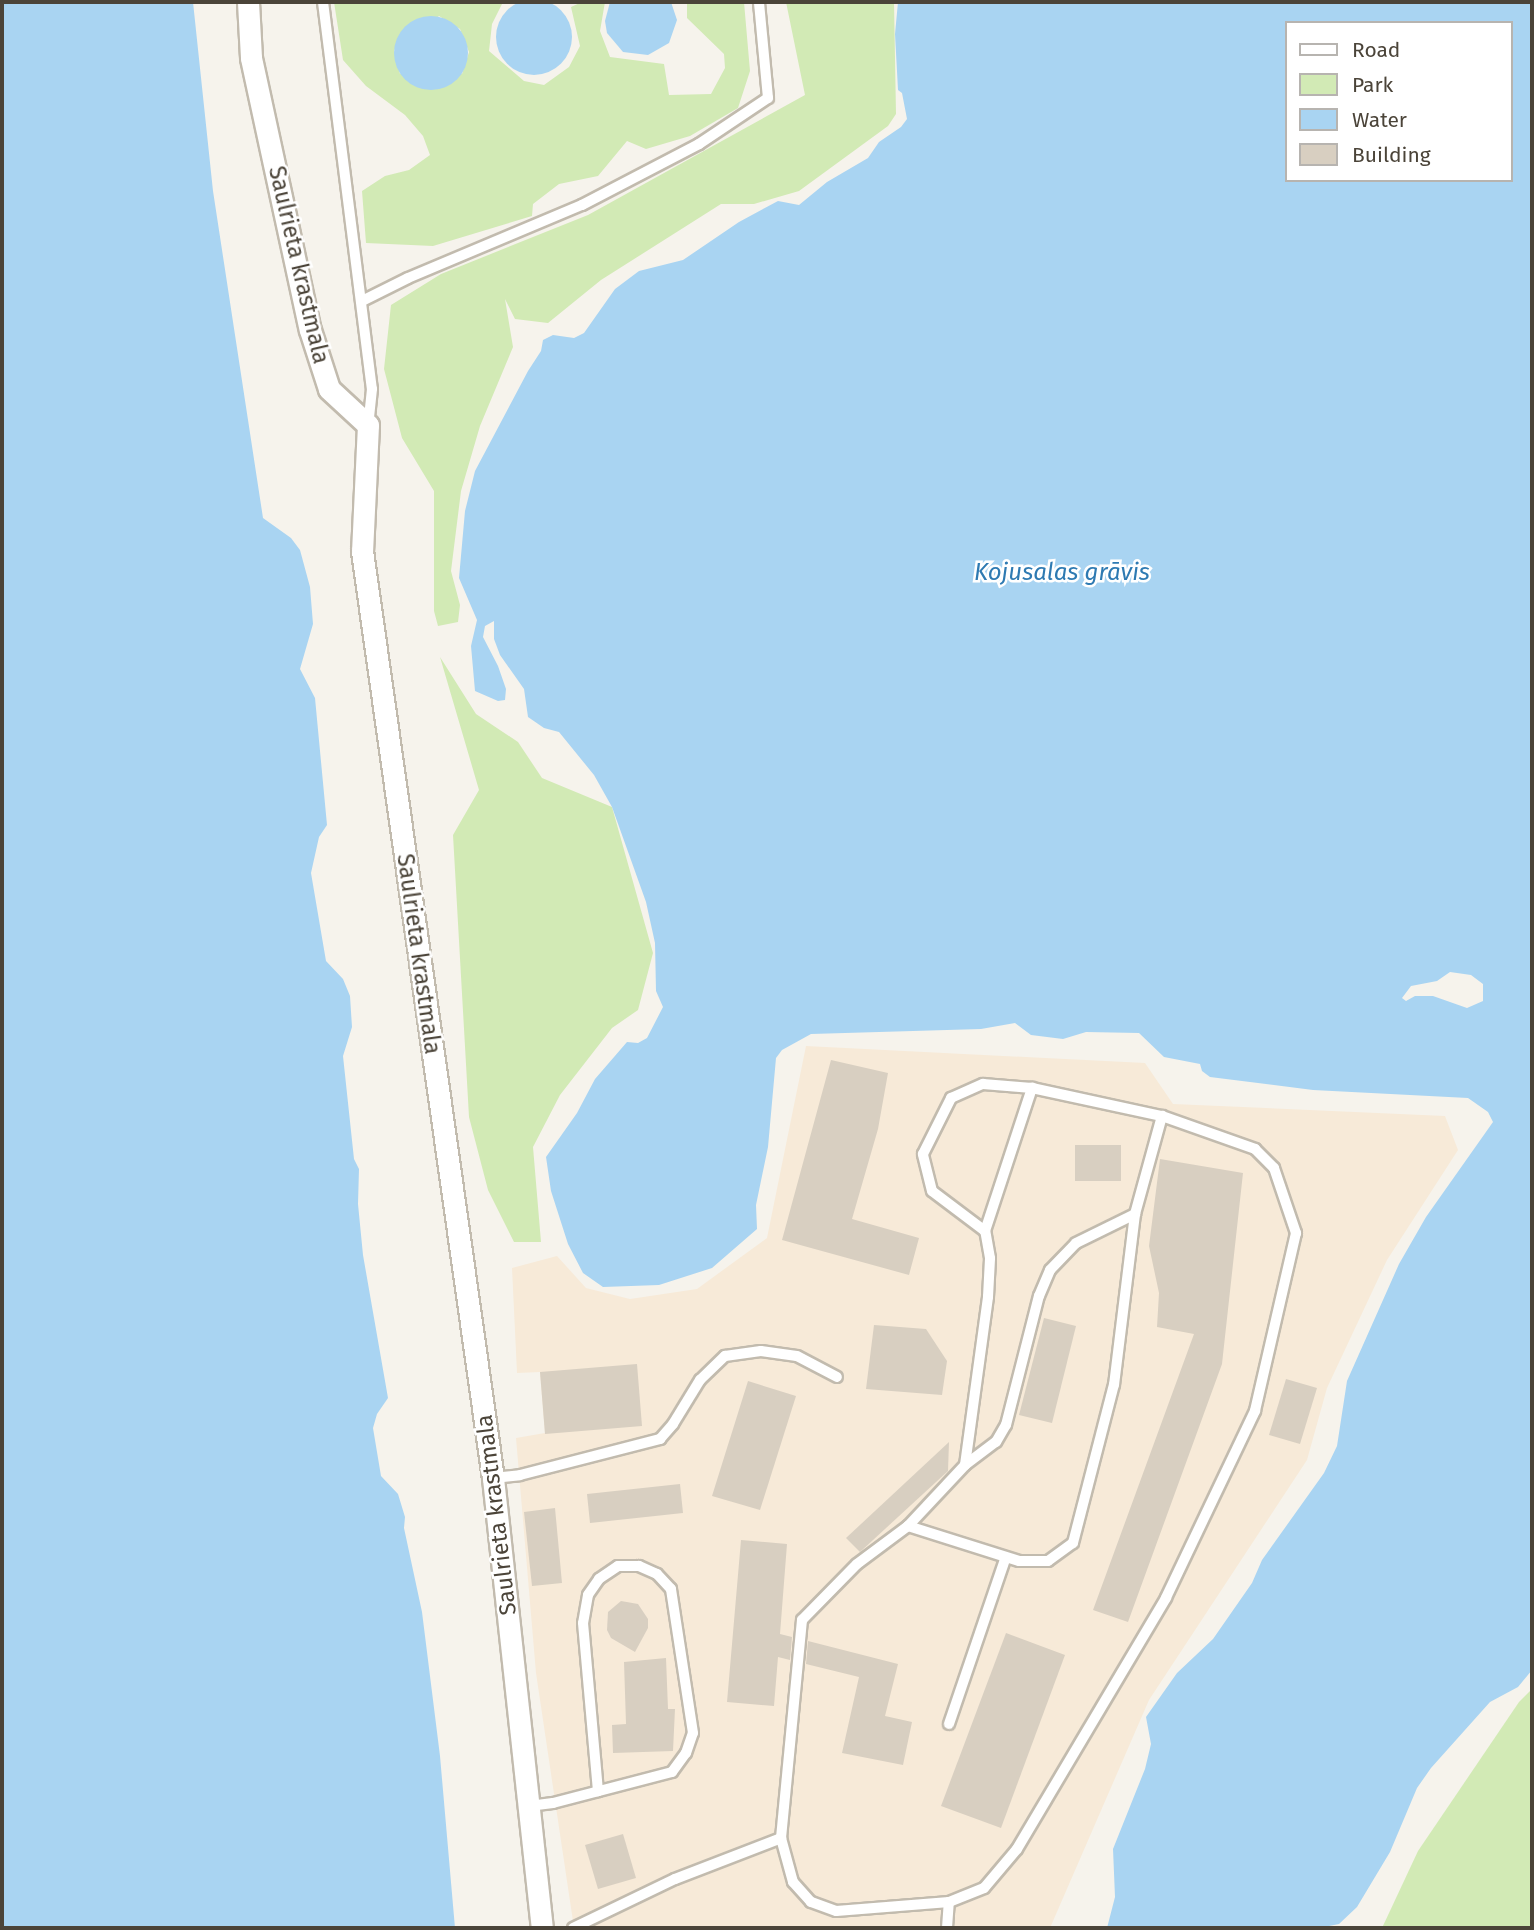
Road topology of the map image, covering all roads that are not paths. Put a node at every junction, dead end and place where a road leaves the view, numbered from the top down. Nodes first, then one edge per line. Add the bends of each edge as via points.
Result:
1 (248, 2) edge
2 (323, 2) edge
3 (759, 2) edge
4 (362, 302) junction
5 (368, 425) junction
6 (1032, 1088) junction
7 (1162, 1116) junction
8 (1135, 1214) junction
9 (985, 1231) junction
10 (837, 1377) dead end
11 (965, 1465) junction
12 (492, 1478) junction
13 (908, 1526) junction
14 (1006, 1557) junction
15 (949, 1724) dead end
16 (598, 1791) junction
17 (529, 1806) junction
18 (781, 1838) junction
19 (948, 1902) junction
20 (542, 1928) edge
21 (573, 1928) edge
22 (947, 1928) edge

1 - 5 street, Saulrieta krastmala via 251,58 310,330 329,390
2 - 4 lane
3 - 4 lane via 768,98 699,144 582,205
4 - 5 lane via 372,389
5 - 12 street, Saulrieta krastmala via 362,551
6 - 7 lane
6 - 9 lane
6 - 9 lane via 983,1084 951,1098 923,1154 932,1191
7 - 8 lane
7 - 19 lane via 1255,1149 1275,1168 1296,1233 1255,1410 1166,1598 1017,1849 984,1888
8 - 11 lane via 1076,1243 1050,1270 1006,1425 996,1442
8 - 14 lane via 1114,1385 1073,1543 1048,1561
9 - 11 lane via 990,1258 988,1297
10 - 12 lane via 797,1356 761,1351 725,1356 700,1380 660,1438 520,1475
11 - 13 lane
12 - 17 street, Saulrieta krastmala
13 - 14 lane
13 - 18 lane via 857,1564 802,1620
14 - 15 lane
16 - 16 lane via 583,1623 588,1595 599,1579 618,1566 639,1566 657,1574 671,1590 693,1733 672,1772
16 - 17 lane
17 - 20 street, Saulrieta krastmala
18 - 19 lane via 793,1882 811,1902 836,1911
18 - 21 lane via 675,1879
19 - 22 lane

